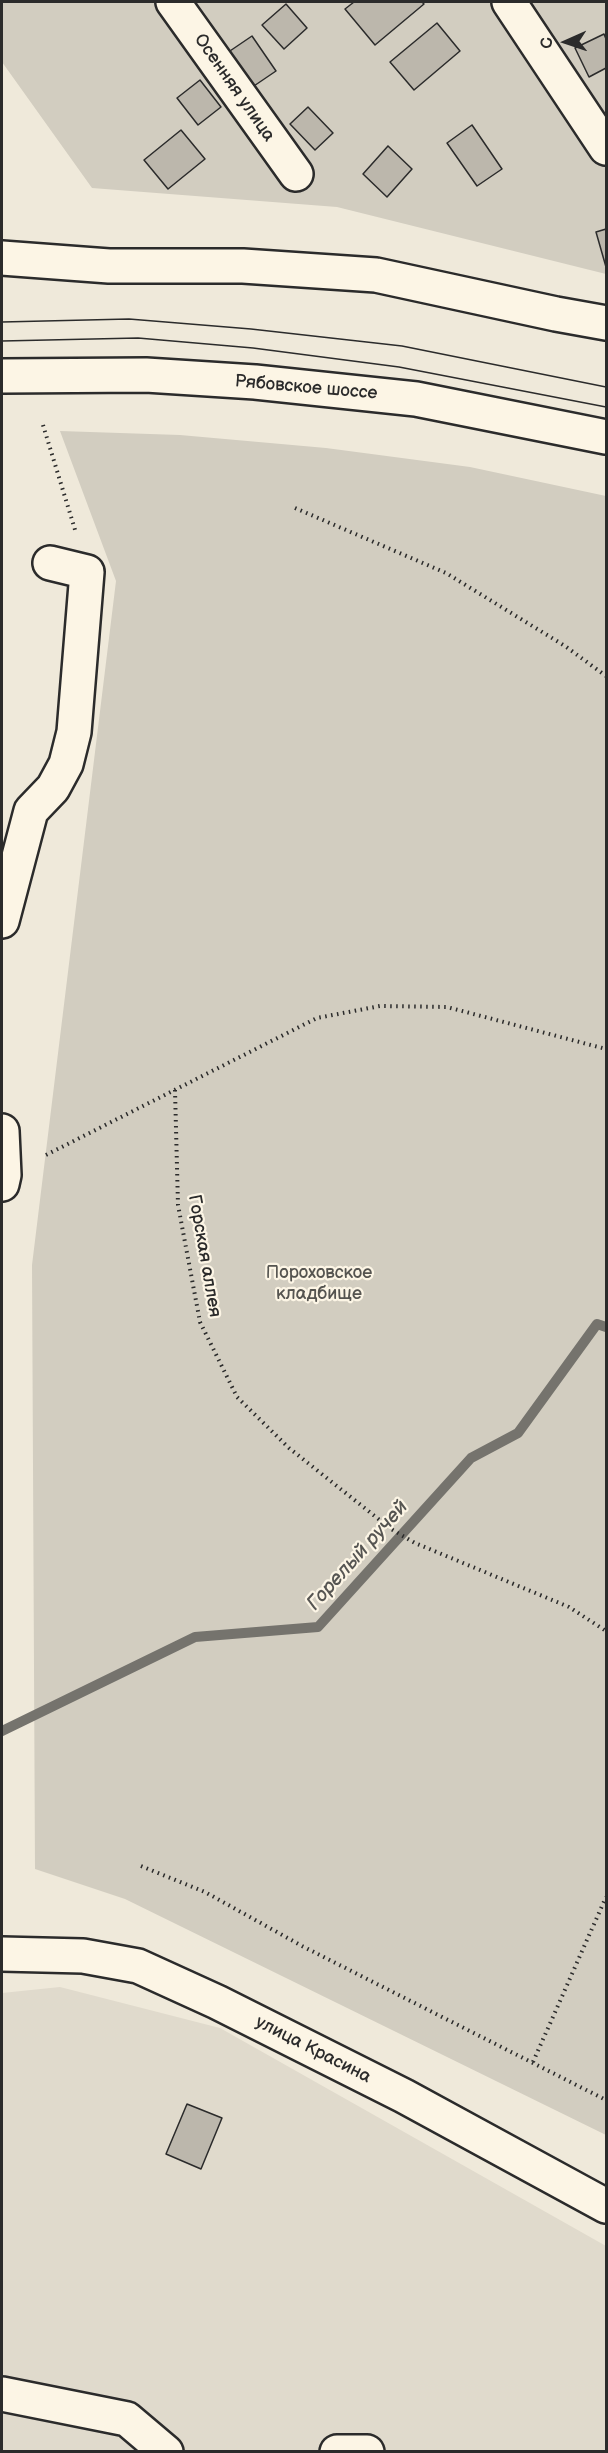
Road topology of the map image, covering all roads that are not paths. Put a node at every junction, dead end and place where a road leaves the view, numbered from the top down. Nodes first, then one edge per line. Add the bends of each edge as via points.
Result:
1 (173, 2) edge
2 (509, 2) edge
3 (606, 147) edge
4 (296, 174) dead end
5 (2, 258) edge
6 (606, 322) edge
7 (2, 375) edge
8 (606, 437) edge
9 (50, 563) dead end
10 (16, 812) edge
11 (2, 921) edge
12 (2, 1131) edge
13 (2, 1184) edge
14 (2, 1954) edge
15 (606, 2206) edge
16 (2, 2394) edge
17 (166, 2451) edge
18 (338, 2451) edge
19 (367, 2451) edge

1 - 4 main road, Осенняя улица
2 - 3 main road
5 - 6 main road via 109,266 243,266 376,275
7 - 8 main road, Рябовское шоссе via 146,375 404,397
9 - 10 main road via 87,572 74,732 66,764 53,788
10 - 11 main road
12 - 13 main road
14 - 15 main road, улица Красина via 83,1956 138,1966 404,2096
16 - 17 main road via 127,2419
18 - 19 main road

